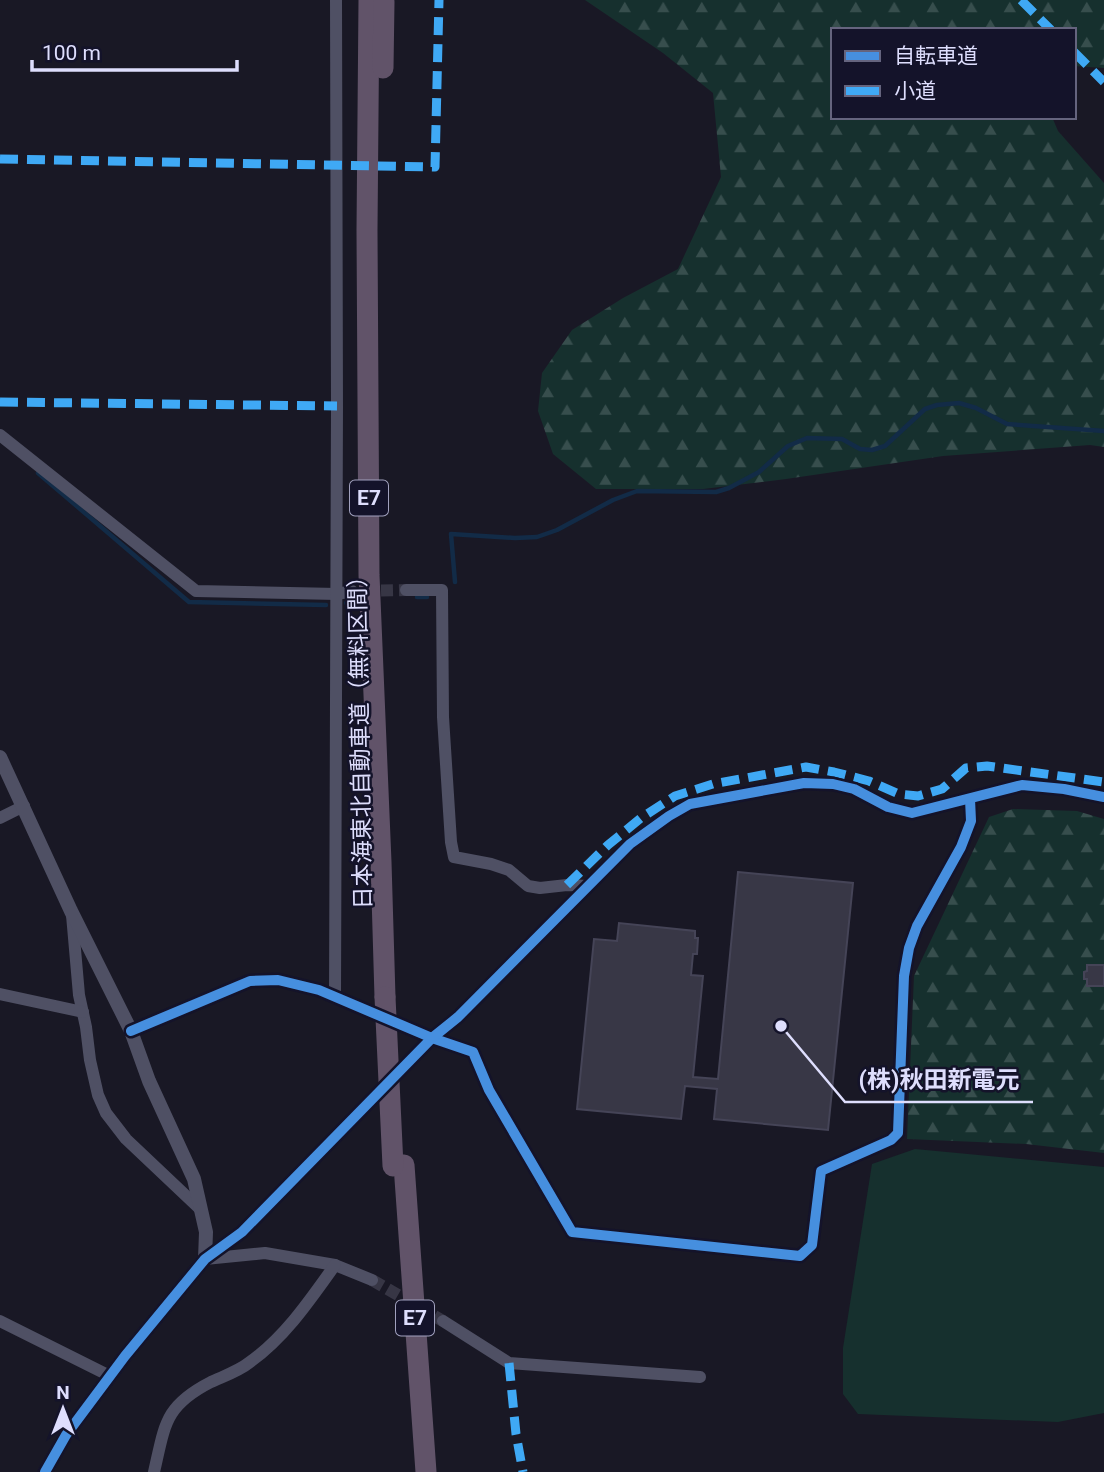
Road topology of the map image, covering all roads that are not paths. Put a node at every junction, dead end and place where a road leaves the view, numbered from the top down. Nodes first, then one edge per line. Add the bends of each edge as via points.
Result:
1 (336, 0) edge
2 (369, 0) edge
3 (384, 0) edge
4 (0, 435) edge
5 (406, 590) tunnel mouth
6 (352, 591) tunnel mouth
7 (337, 594) junction
8 (0, 757) edge
9 (1104, 797) edge
10 (970, 799) junction
11 (24, 806) junction
12 (0, 817) edge
13 (587, 886) junction
14 (71, 911) junction
15 (0, 994) edge
16 (389, 996) junction
17 (335, 998) junction
18 (83, 1012) junction
19 (131, 1031) junction
20 (432, 1038) junction
21 (399, 1165) junction
22 (200, 1209) junction
23 (205, 1259) junction
24 (335, 1265) junction
25 (372, 1280) tunnel mouth
26 (0, 1321) edge
27 (443, 1321) tunnel mouth
28 (110, 1376) junction
29 (700, 1377) dead end
30 (45, 1472) edge
31 (154, 1472) edge
32 (413, 1472) edge
33 (426, 1472) edge

1 - 7 street
2 - 16 highway, 日本海東北自動車道（無料区間） / E7 via 369,575
3 - 16 highway, 日本海東北自動車道（無料区間） / E7 via 380,411
4 - 7 street via 196,591
5 - 13 street via 442,590 443,717 454,857 509,870 528,886
6 - 7 street
7 - 17 street
8 - 11 street
9 - 10 street via 1023,785
10 - 13 street via 912,813 888,807 854,789 804,783 690,804 630,845
10 - 20 street via 971,821 961,847 909,948 898,1133 821,1171 811,1245 800,1256 572,1233 489,1090 473,1052
11 - 12 street
11 - 14 street
13 - 20 street
14 - 18 street
14 - 19 street
15 - 18 street
16 - 21 highway, 日本海東北自動車道（無料区間） / E7, bridge
17 - 19 street via 278,981 250,981
17 - 20 street
18 - 22 street via 95,1083 106,1113 126,1139
19 - 22 street via 194,1180
20 - 23 street via 242,1232
21 - 32 highway, 日本海東北自動車道（無料区間） / E7
21 - 33 highway, 日本海東北自動車道（無料区間） / E7
22 - 23 street via 206,1232
23 - 24 street via 265,1252
23 - 28 street
24 - 25 street
24 - 31 street via 295,1319 267,1347 249,1363 195,1390 174,1409 165,1424
26 - 28 street
27 - 29 street via 509,1363
28 - 30 street via 65,1435

